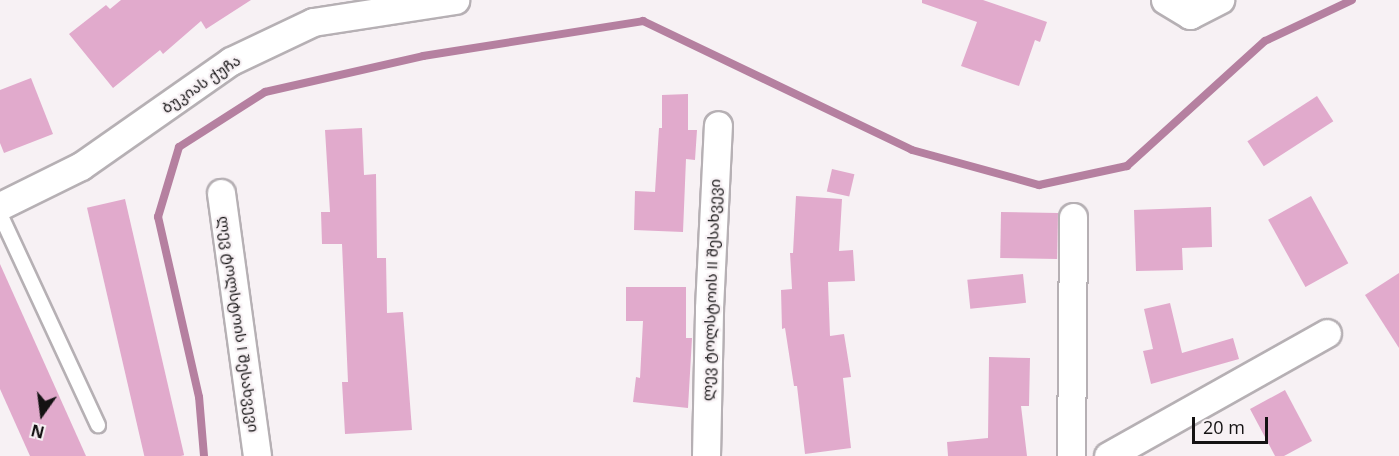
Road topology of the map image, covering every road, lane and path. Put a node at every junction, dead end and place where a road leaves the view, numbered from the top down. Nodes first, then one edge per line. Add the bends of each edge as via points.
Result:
1 (455, 0) edge
2 (1165, 0) edge
3 (1220, 0) edge
4 (718, 125) dead end
5 (221, 193) dead end
6 (0, 206) edge
7 (0, 214) edge
8 (1073, 217) dead end
9 (1327, 333) dead end
10 (98, 425) dead end
11 (257, 456) edge
12 (706, 456) edge
13 (1071, 456) edge
14 (1108, 456) edge

1 - 6 street, ბუკიას ქუჩა via 314,22 231,61 81,166
2 - 3 street via 1190,15
4 - 12 street, ლევ ტოლსტოის II შესახვევი
5 - 11 street, ლევ ტოლსტოის I შესახვევი
7 - 10 lane
8 - 13 street
9 - 14 street

